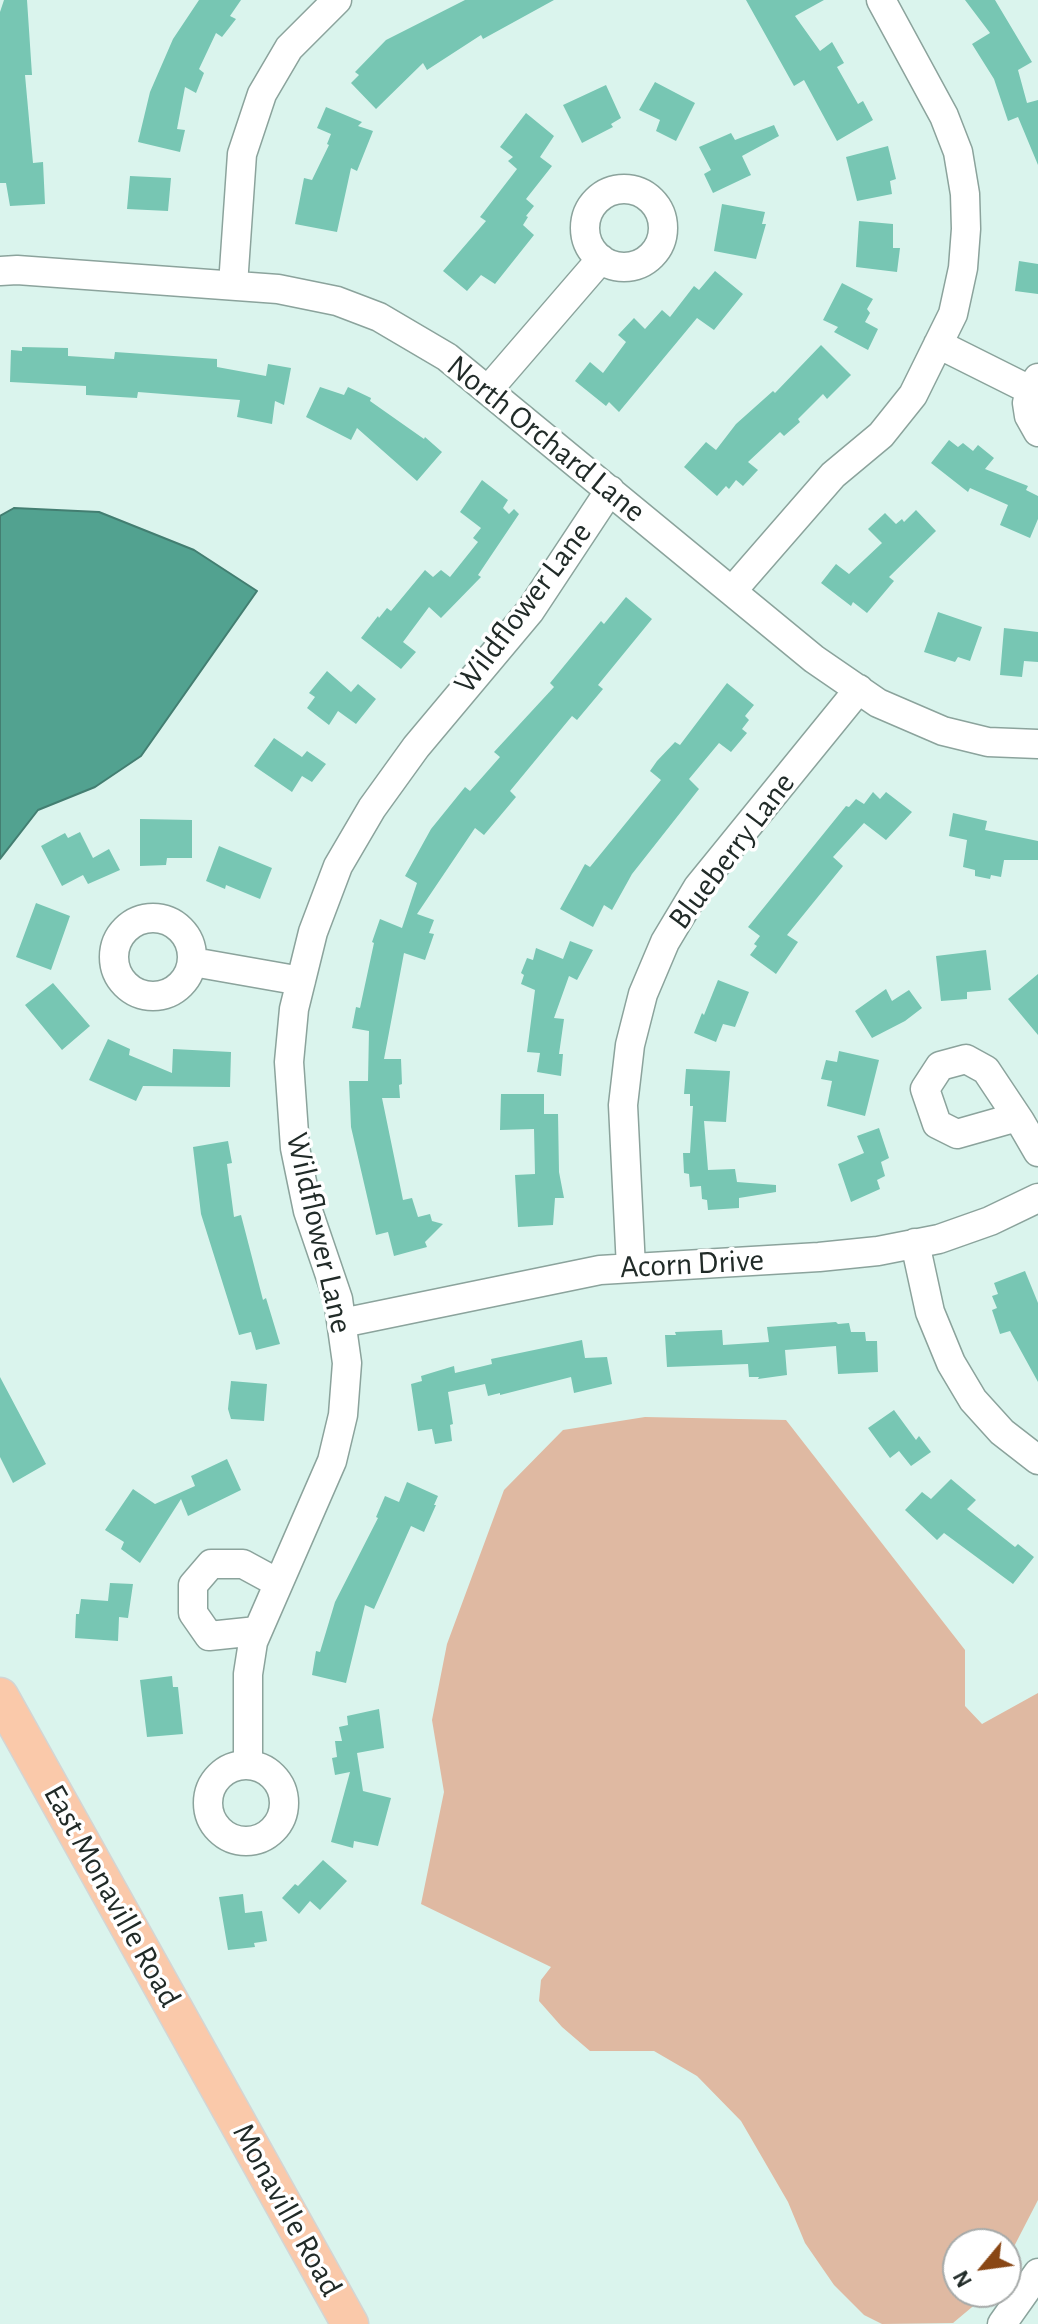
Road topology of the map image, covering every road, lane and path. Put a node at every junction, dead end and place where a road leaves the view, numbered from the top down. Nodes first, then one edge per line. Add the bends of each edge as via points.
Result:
1 (337, 0) edge
2 (881, 0) edge
3 (601, 259) dead end
4 (0, 271) edge
5 (233, 285) junction
6 (938, 344) junction
7 (1034, 384) edge
8 (488, 390) junction
9 (1038, 432) edge
10 (610, 490) junction
11 (732, 591) junction
12 (859, 689) junction
13 (1038, 744) edge
14 (193, 962) dead end
15 (301, 981) junction
16 (1017, 1117) dead end
17 (1038, 1152) edge
18 (1038, 1198) edge
19 (915, 1243) junction
20 (631, 1268) junction
21 (342, 1323) junction
22 (1038, 1459) edge
23 (278, 1583) junction
24 (257, 1631) junction
25 (0, 1696) edge
26 (248, 1765) dead end
27 (223, 2096) joint
28 (1038, 2273) edge
29 (350, 2324) edge
30 (1002, 2324) edge

1 - 5 street via 289,48 262,94 242,154
2 - 6 street via 944,116 958,152 965,194 963,268 953,314
3 - 8 street
4 - 5 street, North Orchard Lane
5 - 8 street, North Orchard Lane via 337,301 379,317 447,357
6 - 7 street
6 - 11 street via 913,395 881,435 833,475
7 - 9 street via 1027,403
8 - 10 street, North Orchard Lane
10 - 11 street, North Orchard Lane
10 - 15 street, Wildflower Lane via 530,611 372,808 338,866
11 - 12 street, North Orchard Lane
12 - 13 street, North Orchard Lane via 878,703 943,731 988,742
12 - 20 street, Blueberry Lane via 698,887 665,942 643,994 623,1105
14 - 15 street
15 - 21 street, Wildflower Lane via 289,1062 295,1148
16 - 17 street
18 - 19 street, Acorn Drive via 990,1221
19 - 20 street, Acorn Drive via 819,1257
19 - 22 street via 930,1312 951,1363 982,1410
20 - 21 street, Acorn Drive
21 - 23 street, Wildflower Lane via 347,1363 332,1461
23 - 24 street, Wildflower Lane
23 - 24 street via 243,1564 211,1564 193,1585 193,1613 209,1636
24 - 26 street, Wildflower Lane via 248,1674
25 - 27 main road, East Monaville Road
27 - 29 main road, Monaville Road
28 - 30 street

